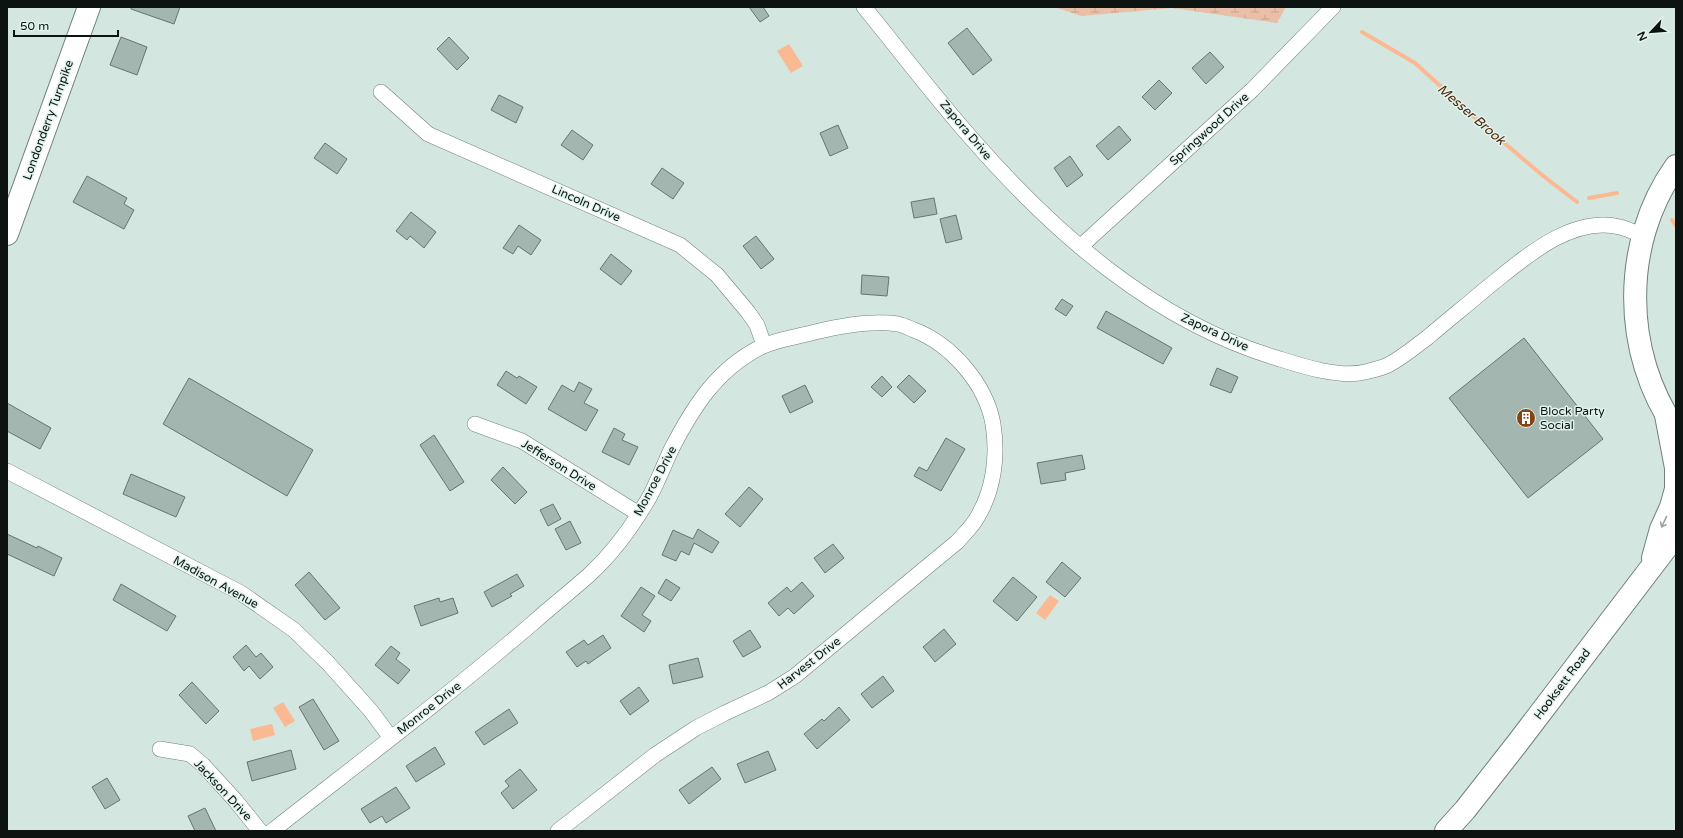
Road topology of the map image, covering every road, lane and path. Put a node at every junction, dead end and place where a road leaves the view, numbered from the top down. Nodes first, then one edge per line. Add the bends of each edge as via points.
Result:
1 (89, 7) edge
2 (864, 7) edge
3 (1333, 7) edge
4 (381, 92) dead end
5 (1676, 166) edge
6 (7, 234) edge
7 (1643, 236) junction
8 (1080, 247) junction
9 (764, 345) junction
10 (1673, 422) edge
11 (475, 424) dead end
12 (1676, 468) edge
13 (7, 471) edge
14 (1676, 471) edge
15 (991, 488) joint
16 (639, 514) junction
17 (1676, 535) edge
18 (1650, 570) junction
19 (392, 738) junction
20 (160, 750) dead end
21 (260, 831) edge
22 (272, 831) edge
23 (558, 831) edge
24 (1446, 831) edge

1 - 6 main road, Londonderry Turnpike
2 - 8 street, Zapora Drive via 971,138 1015,186
3 - 8 street, Springwood Drive via 1252,90
4 - 9 street, Lincoln Drive via 428,134 680,245 717,275 757,325
5 - 7 main road via 1656,201
7 - 8 street, Zapora Drive via 1620,227 1606,226 1584,228 1556,238 1528,255 1416,346 1388,365 1363,373 1345,374 1297,365 1236,344 1178,315 1129,285
7 - 10 main road via 1636,281 1637,328 1648,373
9 - 15 street, Monroe Drive via 866,323 898,324 928,336 954,355 974,380 989,409 993,424 995,456
9 - 16 street, Monroe Drive via 726,369 705,393 672,449
10 - 12 main road
11 - 16 street, Jefferson Drive via 522,441
13 - 19 street, Madison Avenue via 241,593 294,630 328,663
14 -> 18 main road via 1676,489 1661,529
15 - 23 street, Harvest Drive via 978,518 957,542 795,676 768,693 696,728 661,751
16 - 19 street, Monroe Drive via 612,551 590,574 479,669
17 - 18 main road, Hooksett Road
18 - 24 main road, Hooksett Road via 1465,810
19 - 22 street, Monroe Drive
20 - 21 street, Jackson Drive via 190,754 236,800

